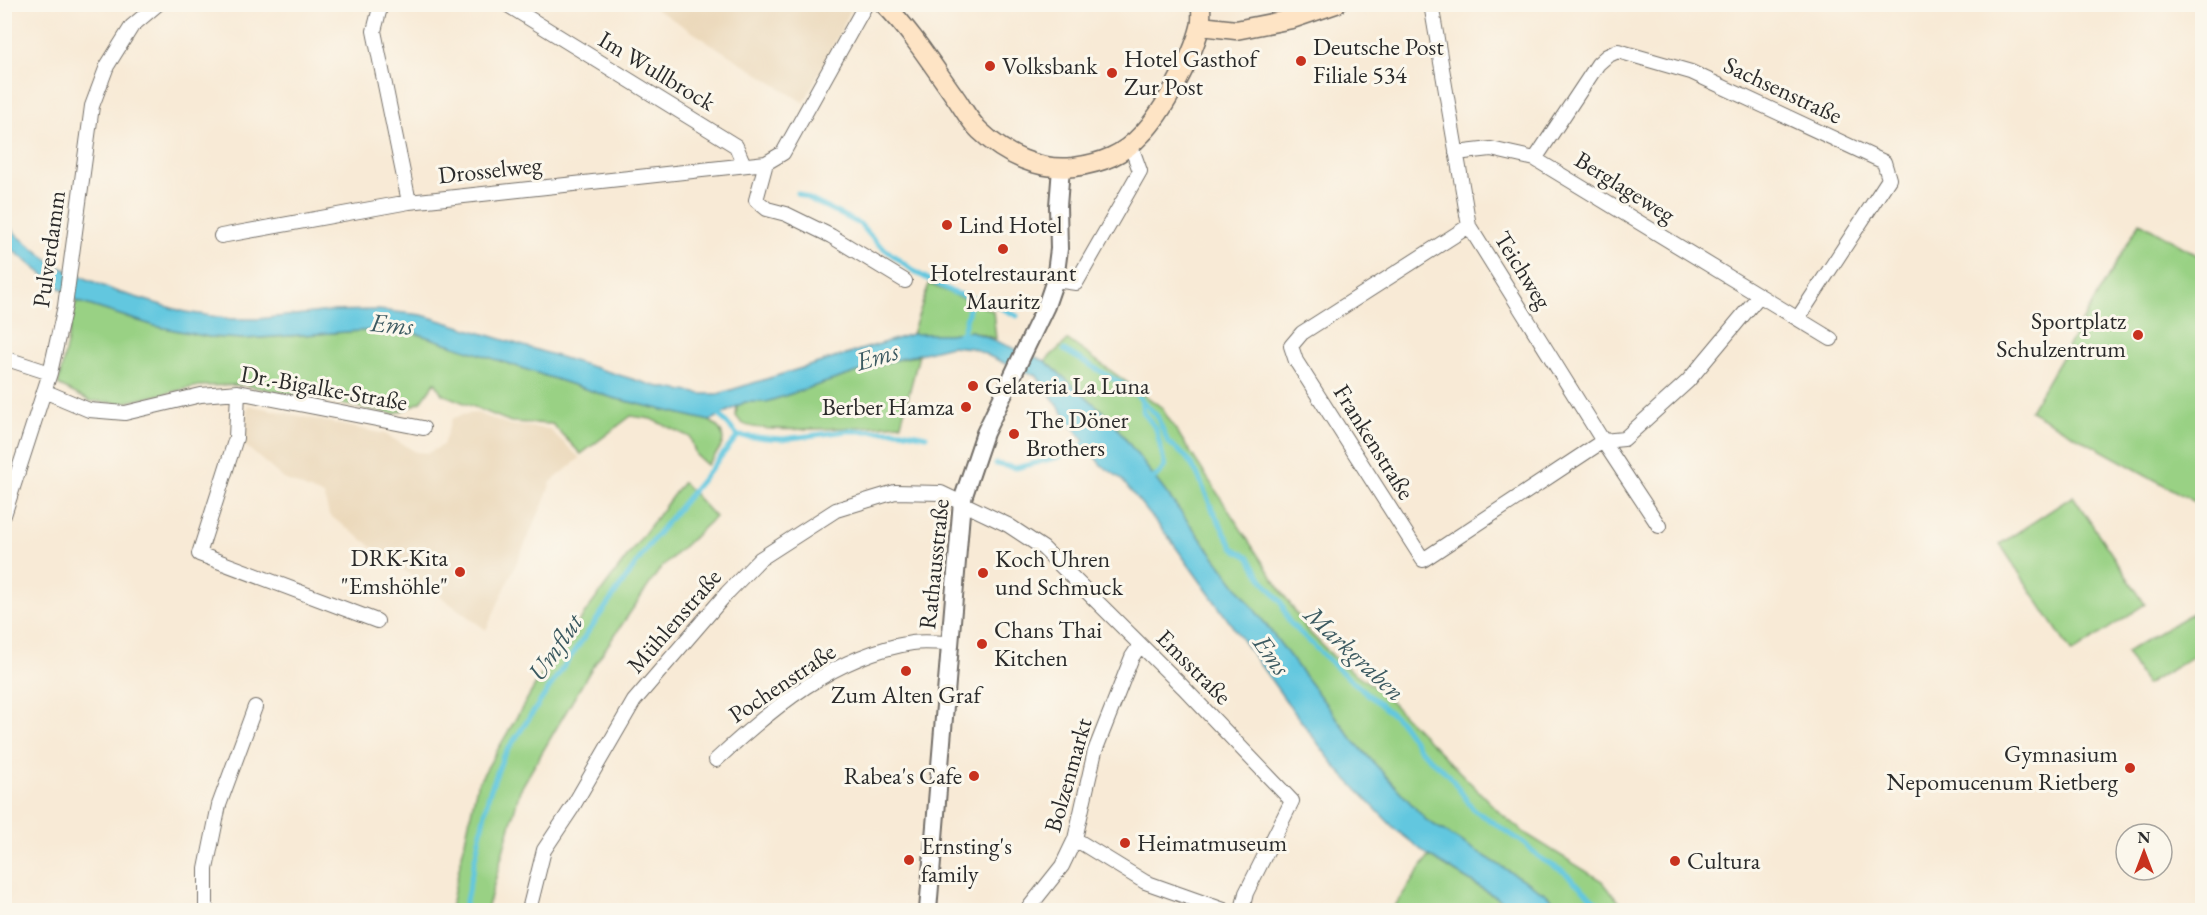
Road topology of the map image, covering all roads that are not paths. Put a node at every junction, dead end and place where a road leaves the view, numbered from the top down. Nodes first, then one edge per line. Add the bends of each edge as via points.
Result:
1 (158, 4) edge
2 (381, 4) edge
3 (506, 4) edge
4 (866, 4) edge
5 (884, 4) edge
6 (1201, 4) edge
7 (1336, 4) edge
8 (1431, 4) edge
9 (1201, 26) junction
10 (1131, 146) junction
11 (1456, 153) junction
12 (1535, 159) junction
13 (766, 163) junction
14 (744, 165) junction
15 (1061, 168) junction
16 (409, 202) junction
17 (1469, 226) junction
18 (221, 236) dead end
19 (1055, 280) junction
20 (905, 281) dead end
21 (1759, 296) junction
22 (1798, 318) junction
23 (1831, 339) dead end
24 (4, 358) edge
25 (50, 373) junction
26 (44, 391) junction
27 (238, 392) junction
28 (423, 428) dead end
29 (1603, 441) junction
30 (962, 501) junction
31 (4, 515) edge
32 (1659, 526) dead end
33 (377, 621) dead end
34 (949, 643) junction
35 (1140, 645) junction
36 (255, 707) dead end
37 (716, 760) dead end
38 (1075, 839) junction
39 (206, 910) edge
40 (529, 910) edge
41 (928, 910) edge
42 (1027, 910) edge
43 (1224, 910) edge
44 (1242, 910) edge

1 - 25 street, Pulverdamm via 132,26 107,66 92,106 65,306
2 - 16 street via 374,31
3 - 14 street, Im Wullbrock via 736,146
4 - 13 street via 783,153
5 - 15 main road via 903,23 978,129 1002,150 1031,162
6 - 9 main road
7 - 9 main road via 1292,19 1236,30
8 - 11 street, Teichweg
9 - 10 main road via 1160,111
10 - 15 main road via 1093,164
10 - 19 street via 1140,171 1076,283
11 - 12 street, Berglageweg via 1491,149
11 - 17 street, Teichweg
12 - 21 street, Berglageweg
12 - 22 street, Sachsenstraße via 1598,64 1618,51 1690,72 1884,162 1889,179
13 - 14 street, Drosselweg
13 - 20 street via 756,200 767,209 831,236
14 - 16 street, Drosselweg
15 - 19 street, Rathausstraße
16 - 18 street, Drosselweg
17 - 29 street, Teichweg
17 - 29 street, Frankenstraße via 1302,333 1291,346 1296,361 1423,560
19 - 30 street, Rathausstraße via 985,433
21 - 22 street, Berglageweg
21 - 29 street via 1688,381 1624,439
22 - 23 street, Berglageweg
24 - 25 street
25 - 26 street, Pulverdamm
26 - 27 street, Dr.-Bigalke-Straße via 89,410 125,413 201,394
26 - 31 street, Pulverdamm
27 - 28 street, Dr.-Bigalke-Straße
27 - 33 street via 236,438 199,554
29 - 32 street, Teichweg
30 - 34 street, Rathausstraße
30 - 35 street, Emsstraße via 1043,548
30 - 40 street, Mühlenstraße via 941,493 895,492 836,510 760,559 634,701 544,850
34 - 37 street, Pochenstraße via 914,642 870,653 827,673 762,718
34 - 41 street, Rathausstraße
35 - 38 street, Bolzenmarkt via 1095,751
35 - 44 street, Emsstraße via 1292,801 1246,892
36 - 39 street via 219,805 206,869
38 - 42 street, Bolzenmarkt via 1062,866
38 - 43 street via 1145,882

